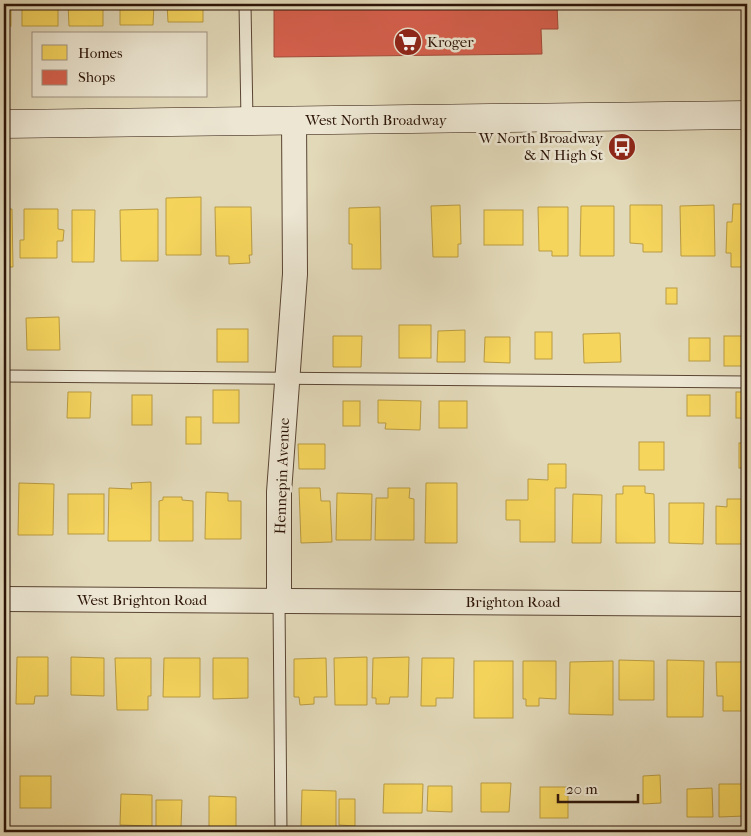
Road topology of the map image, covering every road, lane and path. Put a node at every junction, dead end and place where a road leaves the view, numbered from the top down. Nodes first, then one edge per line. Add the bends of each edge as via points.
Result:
1 (245, 4) edge
2 (747, 115) edge
3 (294, 120) junction
4 (247, 121) junction
5 (4, 124) edge
6 (4, 376) edge
7 (287, 378) junction
8 (747, 382) edge
9 (4, 598) edge
10 (280, 600) junction
11 (747, 604) edge
12 (281, 832) edge

1 - 4 lane
2 - 3 main road, West North Broadway
3 - 4 main road, West North Broadway
3 - 7 street, Hennepin Avenue via 295,274
4 - 5 main road, West North Broadway
6 - 7 lane
7 - 8 lane
7 - 10 street, Hennepin Avenue via 279,492
9 - 10 street, West Brighton Road
10 - 11 street, Brighton Road
10 - 12 lane, Hennepin Avenue

